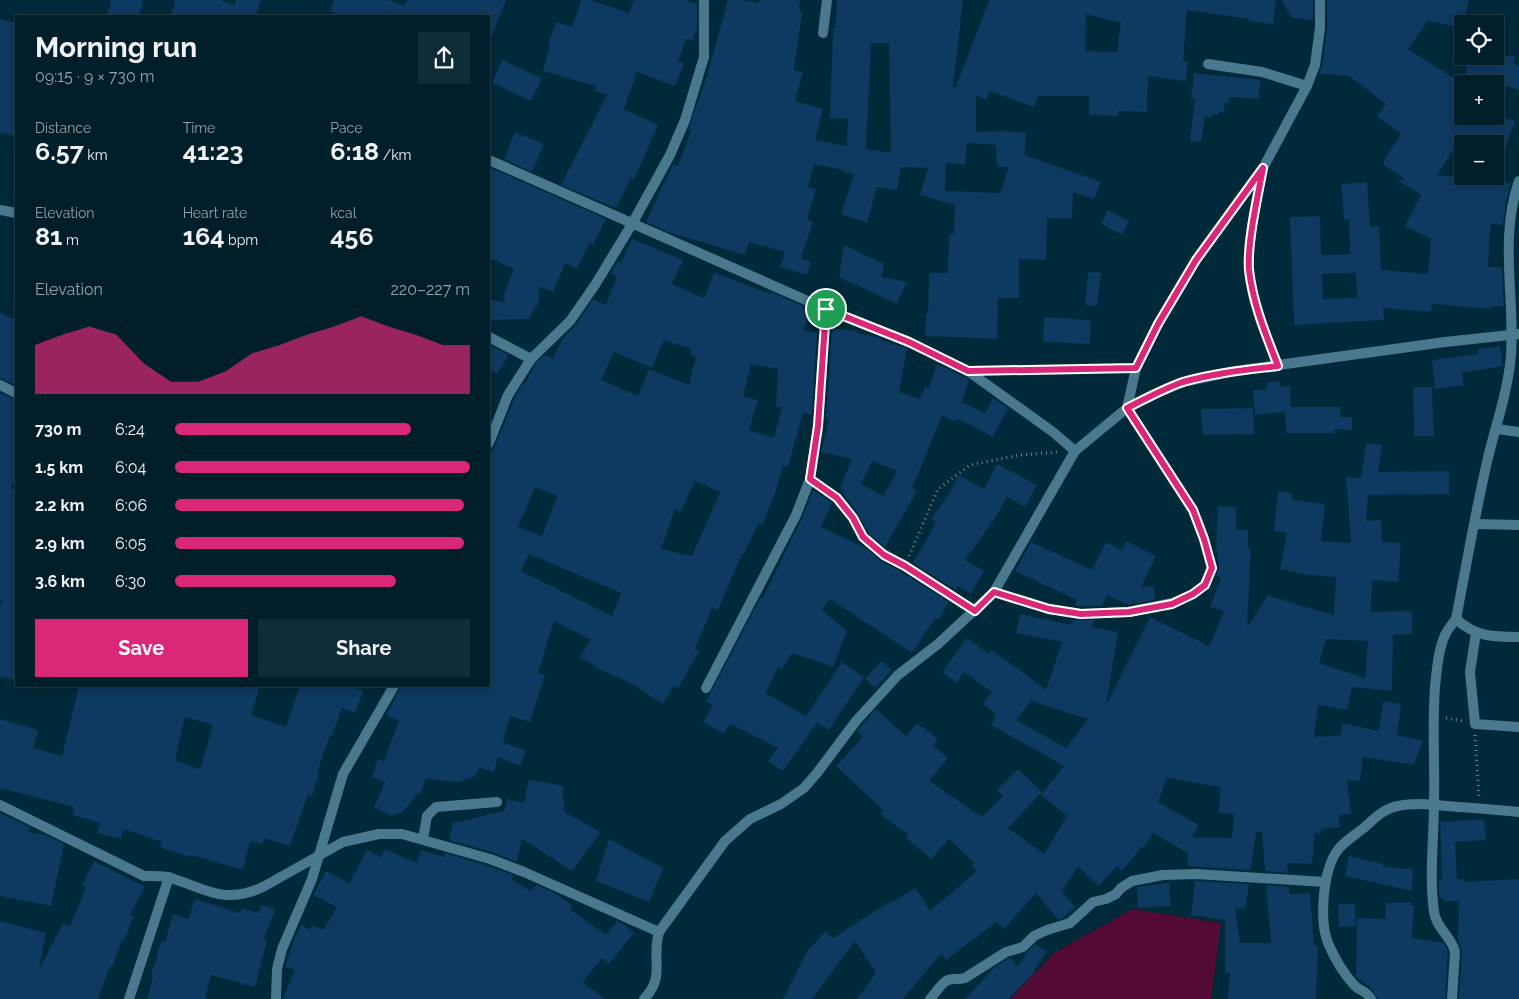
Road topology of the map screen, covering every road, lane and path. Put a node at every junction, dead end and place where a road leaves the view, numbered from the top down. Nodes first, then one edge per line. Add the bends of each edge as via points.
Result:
1 (704, 0) edge
2 (827, 0) edge
3 (1320, 0) edge
4 (823, 33) dead end
5 (1208, 64) dead end
6 (1307, 86) junction
7 (490, 160) edge
8 (1263, 168) junction
9 (1519, 182) edge
10 (0, 210) edge
11 (15, 213) edge
12 (632, 224) junction
13 (826, 309) junction
14 (1515, 334) edge
15 (490, 338) edge
16 (531, 359) junction
17 (1278, 366) junction
18 (1136, 368) junction
19 (968, 371) junction
20 (0, 385) edge
21 (15, 392) edge
22 (1127, 408) junction
23 (1496, 429) junction
24 (1519, 432) edge
25 (490, 440) edge
26 (1075, 451) junction
27 (810, 479) junction
28 (1475, 524) junction
29 (1519, 525) edge
30 (905, 566) junction
31 (994, 592) junction
32 (975, 611) junction
33 (1456, 619) junction
34 (1476, 633) junction
35 (1519, 637) edge
36 (393, 687) edge
37 (706, 688) dead end
38 (1433, 715) junction
39 (1475, 724) junction
40 (1519, 728) edge
41 (497, 802) dead end
42 (1434, 804) junction
43 (0, 805) edge
44 (1480, 809) junction
45 (1519, 812) edge
46 (423, 839) junction
47 (319, 857) junction
48 (169, 877) junction
49 (1325, 882) junction
50 (659, 932) junction
51 (129, 999) edge
52 (276, 999) edge
53 (644, 999) edge
54 (930, 999) edge
55 (1371, 999) edge
56 (1452, 999) edge

1 - 12 street via 704,57 697,84 670,154
2 - 4 street
3 - 6 street via 1315,65
5 - 6 street via 1262,72
6 - 8 street
7 - 12 street
8 - 17 street via 1249,269 1255,302
8 - 18 street via 1196,260
9 - 14 street via 1508,230
10 - 11 street
12 - 13 street
12 - 16 street via 570,321
13 - 19 street via 909,342
13 - 27 street via 818,426
14 - 17 street
14 - 23 street
15 - 16 street
16 - 25 street via 508,395
17 - 22 street via 1183,382
18 - 19 path
18 - 22 street
19 - 26 street
20 - 21 street
22 - 26 street
22 - 31 street via 1193,510 1212,568 1205,585 1172,604 1129,612 1081,614 1049,609
23 - 24 street
23 - 28 street
26 - 30 path via 1020,455 970,465 938,489
26 - 31 street
27 - 30 street via 837,498 863,537 884,555
27 - 37 street via 796,515
28 - 29 street
28 - 33 street
30 - 32 street
31 - 32 street
32 - 50 street via 898,676 856,721 804,788 781,804 750,818 725,841
33 - 34 street
33 - 38 street via 1446,632 1440,649
34 - 35 street
34 - 39 street via 1470,672
36 - 47 street via 343,774
38 - 39 path
38 - 42 street
39 - 40 street
39 - 44 path
41 - 46 street via 436,807 427,816
42 - 44 street
42 - 49 street via 1390,808 1376,817 1336,852
42 - 56 street via 1431,865 1434,915 1454,947
43 - 48 street via 144,876
44 - 45 street
46 - 47 street via 402,834 379,834 343,842
46 - 50 street via 524,872
47 - 48 street via 263,887 238,895 208,893
47 - 52 street via 282,949 277,969
48 - 51 street
49 - 54 street via 1196,874 1162,875 1132,881 1116,894 1093,902 1070,923 1034,936 1023,948 1006,952 965,978 945,982
49 - 55 street via 1324,922 1328,943 1354,986 1366,991
50 - 53 street via 657,977

